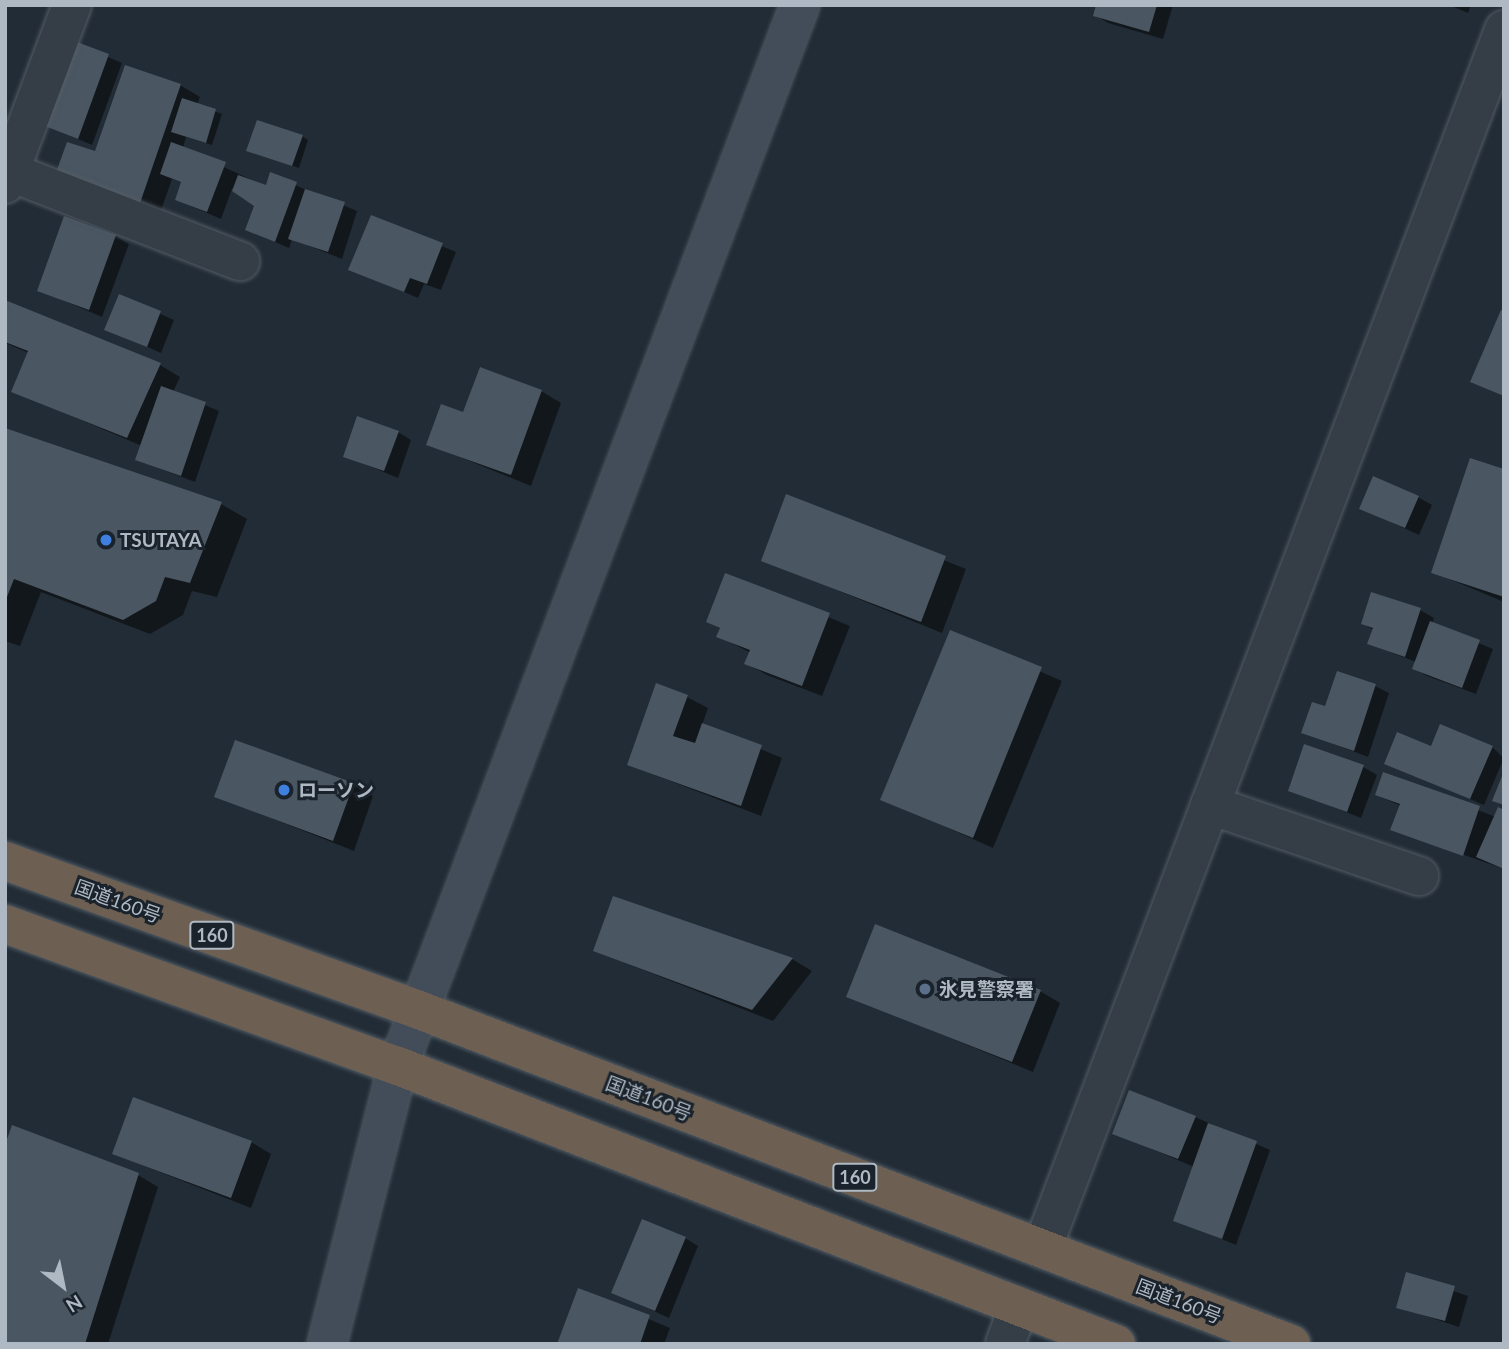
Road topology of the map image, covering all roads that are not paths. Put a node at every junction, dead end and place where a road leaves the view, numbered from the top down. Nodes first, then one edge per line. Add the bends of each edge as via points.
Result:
1 (72, 5) edge
2 (800, 5) edge
3 (1504, 30) edge
4 (8, 178) edge
5 (240, 261) dead end
6 (1210, 806) junction
7 (5, 860) edge
8 (1419, 876) dead end
9 (5, 924) edge
10 (419, 1010) junction
11 (398, 1066) junction
12 (1042, 1250) junction
13 (1019, 1306) junction
14 (327, 1344) edge
15 (1005, 1344) edge
16 (1116, 1344) edge
17 (1291, 1344) edge

1 - 4 street
2 - 10 street
3 - 6 street
4 - 5 street
6 - 8 street
6 - 12 street
7 - 10 highway, 国道160号 / 160
9 - 11 highway
10 - 11 street
10 - 12 highway, 国道160号 / 160
11 - 13 highway
11 - 14 street
12 - 17 highway, 国道160号 / 160
13 - 15 street
13 - 16 highway

